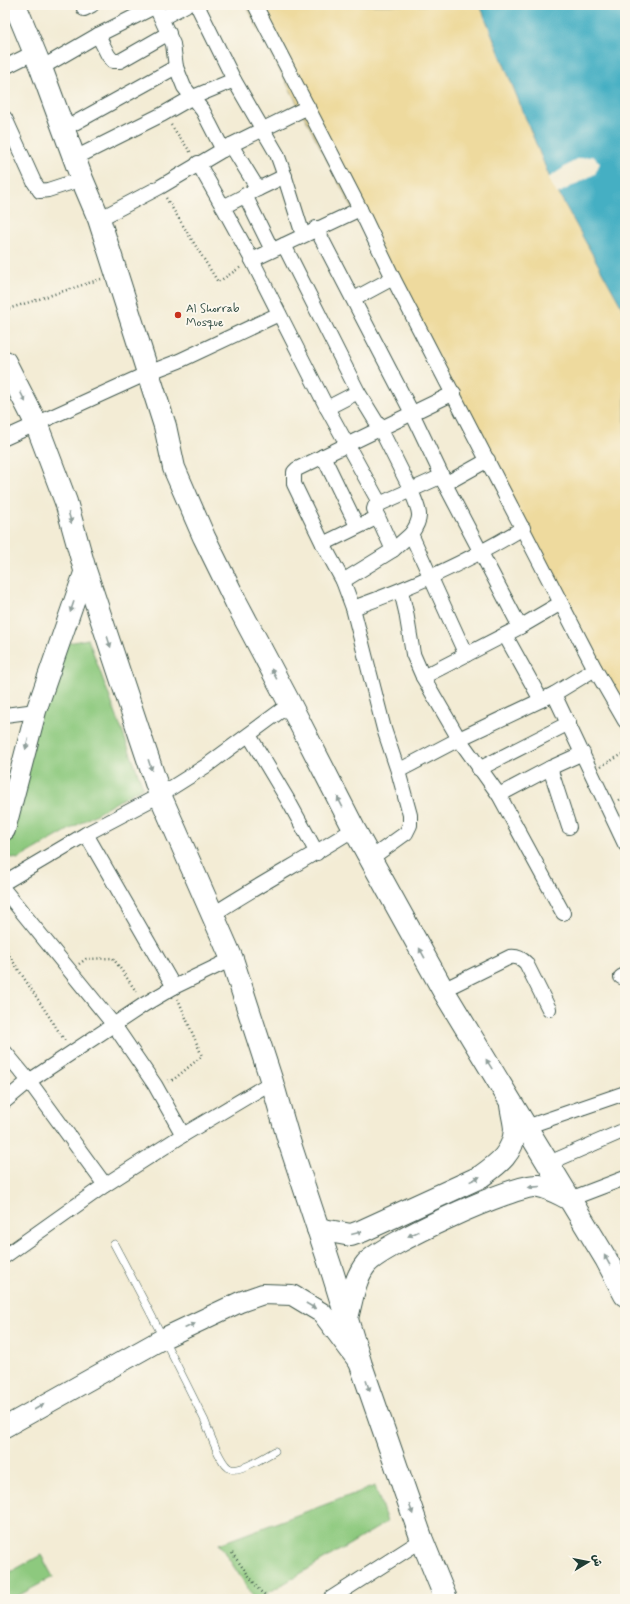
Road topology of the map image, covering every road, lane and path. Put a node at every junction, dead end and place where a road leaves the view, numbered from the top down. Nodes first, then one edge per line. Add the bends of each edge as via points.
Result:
1 (186, 5) edge
2 (197, 5) edge
3 (255, 5) edge
4 (17, 6) edge
5 (157, 10) edge
6 (168, 33) junction
7 (98, 35) junction
8 (38, 60) junction
9 (5, 67) edge
10 (176, 67) junction
11 (234, 80) junction
12 (191, 98) junction
13 (308, 107) junction
14 (163, 114) junction
15 (5, 118) edge
16 (64, 129) junction
17 (263, 130) junction
18 (227, 148) junction
19 (75, 158) junction
20 (198, 164) junction
21 (285, 176) junction
22 (82, 179) junction
23 (160, 187) junction
24 (258, 189) junction
25 (244, 195) junction
26 (223, 207) junction
27 (360, 209) junction
28 (98, 219) junction
29 (316, 228) junction
30 (303, 236) junction
31 (278, 248) junction
32 (252, 260) junction
33 (117, 275) junction
34 (393, 278) junction
35 (354, 299) junction
36 (5, 310) edge
37 (279, 314) junction
38 (5, 362) edge
39 (148, 373) junction
40 (358, 392) junction
41 (454, 393) junction
42 (327, 408) junction
43 (412, 413) junction
44 (36, 423) junction
45 (380, 428) junction
46 (5, 438) edge
47 (348, 444) junction
48 (323, 456) junction
49 (488, 460) junction
50 (444, 480) junction
51 (410, 490) junction
52 (379, 510) junction
53 (357, 526) junction
54 (524, 528) junction
55 (412, 534) junction
56 (323, 544) junction
57 (394, 550) junction
58 (482, 553) junction
59 (85, 570) junction
60 (431, 578) junction
61 (343, 581) junction
62 (401, 590) junction
63 (562, 603) junction
64 (353, 608) junction
65 (520, 627) junction
66 (506, 635) junction
67 (466, 655) junction
68 (596, 669) junction
69 (423, 677) junction
70 (554, 694) junction
71 (541, 700) junction
72 (290, 704) junction
73 (36, 711) junction
74 (5, 715) edge
75 (625, 721) edge
76 (569, 723) junction
77 (249, 735) junction
78 (459, 739) junction
79 (583, 753) junction
80 (625, 753) edge
81 (550, 768) junction
82 (479, 769) junction
83 (398, 771) junction
84 (592, 771) junction
85 (160, 795) junction
86 (499, 795) junction
87 (6, 824) edge
88 (568, 827) dead end
89 (354, 829) junction
90 (86, 834) junction
91 (625, 844) edge
92 (317, 853) junction
93 (370, 859) junction
94 (5, 882) edge
95 (5, 891) edge
96 (563, 913) dead end
97 (212, 915) junction
98 (5, 949) edge
99 (232, 959) junction
100 (72, 971) junction
101 (174, 987) junction
102 (443, 990) junction
103 (145, 1004) junction
104 (548, 1009) dead end
105 (114, 1025) junction
106 (72, 1051) junction
107 (5, 1052) edge
108 (29, 1081) junction
109 (272, 1082) junction
110 (155, 1085) junction
111 (625, 1093) edge
112 (509, 1097) junction
113 (5, 1101) edge
114 (526, 1127) junction
115 (183, 1135) junction
116 (623, 1135) edge
117 (549, 1163) junction
118 (625, 1178) edge
119 (104, 1185) junction
120 (570, 1199) junction
121 (318, 1229) junction
122 (114, 1244) dead end
123 (5, 1256) edge
124 (625, 1295) edge
125 (347, 1318) junction
126 (164, 1338) junction
127 (361, 1365) junction
128 (5, 1427) edge
129 (275, 1451) dead end
130 (422, 1540) junction
131 (232, 1553) dead end
132 (270, 1599) edge
133 (330, 1599) edge
134 (446, 1599) edge

1 - 5 street
2 - 11 street
3 - 13 street
4 - 8 highway
5 - 6 street
5 - 7 street
6 - 7 street via 115,62 111,60
6 - 10 street via 174,49
7 - 8 street
8 - 9 street
8 - 16 highway
10 - 12 street
10 - 16 street
11 - 12 street
11 - 17 street
12 - 14 street
12 - 18 street via 203,111
13 - 17 street
13 - 27 street
14 - 19 street
14 - 20 path
15 - 22 street via 40,191
16 - 19 highway
17 - 18 street
17 - 21 street via 277,154
18 - 20 street
18 - 24 street
19 - 22 highway
20 - 23 street
20 - 26 street
21 - 24 street
21 - 30 street
22 - 28 highway
23 - 28 street
23 - 32 path via 218,282
24 - 25 street
25 - 26 street
25 - 31 street
26 - 32 street
27 - 29 street
27 - 34 street
28 - 33 highway
29 - 30 street
29 - 35 street
30 - 31 street
31 - 32 street
31 - 40 street
32 - 37 street
33 - 36 path
33 - 39 highway
34 - 35 street
34 - 41 street
35 - 43 street
37 - 39 street
37 - 42 street
38 -> 44 highway
39 - 44 street
72 -> 39 highway via 213,557 174,468 165,426
40 - 42 street
40 - 45 street
41 - 43 street
41 - 49 street
42 - 47 street
43 - 45 street
43 - 50 street
44 - 46 street
44 -> 59 highway via 66,502
45 - 47 street
45 - 51 street
47 - 48 street
47 - 52 street
48 - 53 street
48 - 56 street via 297,468 293,478
49 - 50 street
49 - 54 street
50 - 51 street
50 - 58 street
51 - 52 street
51 - 55 street via 420,518
52 - 53 street
52 - 57 street
53 - 56 street
54 - 58 street
54 - 63 street
55 - 57 street
55 - 60 street
56 - 61 street
57 - 61 street
58 - 60 street
58 - 65 street
59 -> 73 street
59 -> 85 highway
60 - 62 street
60 - 67 street
61 - 64 street
62 - 64 street
62 - 69 street via 412,648
63 - 65 street
63 - 68 street
64 - 83 street via 384,729
65 - 66 street
66 - 67 street
66 - 71 street
67 - 69 street
68 - 70 street
68 - 75 street
69 - 78 street
70 - 71 street
70 - 76 street
71 - 78 street
72 - 77 street
89 -> 72 highway
73 - 74 street
73 -> 87 street
76 - 79 street
76 - 82 street
77 - 85 street
77 - 92 street
78 - 82 street
78 - 83 street
79 - 81 street
79 - 84 street
80 - 84 path
81 - 86 street
81 - 88 street
82 - 86 street
83 - 93 street via 410,815 410,825 406,833
84 - 91 street
85 - 90 street
85 - 97 highway
86 - 96 street
89 - 92 street
89 - 93 highway
90 - 94 street
90 - 101 street
92 - 97 street
102 -> 93 highway
95 - 100 street
97 - 99 highway
98 - 106 path
99 - 101 street
99 - 109 highway
100 - 103 path via 86,959 113,958
100 - 105 street
101 - 103 street
101 - 110 path via 202,1056 173,1080
102 - 104 street via 515,956 526,963
112 -> 102 highway
103 - 105 street
105 - 106 street
105 - 110 street
106 - 108 street
107 - 108 street
108 - 113 street
108 - 119 street
109 - 115 street
109 - 121 highway
110 - 115 street
111 - 114 street
112 - 114 highway
121 -> 112 highway via 350,1235 362,1232 480,1177 496,1166 509,1151 515,1130
114 - 117 highway
115 - 119 street
116 - 117 street
117 - 120 highway
118 - 120 street
119 - 123 street
124 -> 120 highway
120 -> 125 highway via 539,1186 514,1190 399,1241 367,1263 357,1280
121 - 125 highway
122 - 126 lane
125 - 127 highway
126 -> 127 street via 240,1302 263,1294 292,1296 322,1313
128 -> 126 street
126 - 129 lane via 224,1464 235,1470
127 -> 130 highway
130 - 133 street
130 - 134 highway
131 - 132 path via 260,1591

